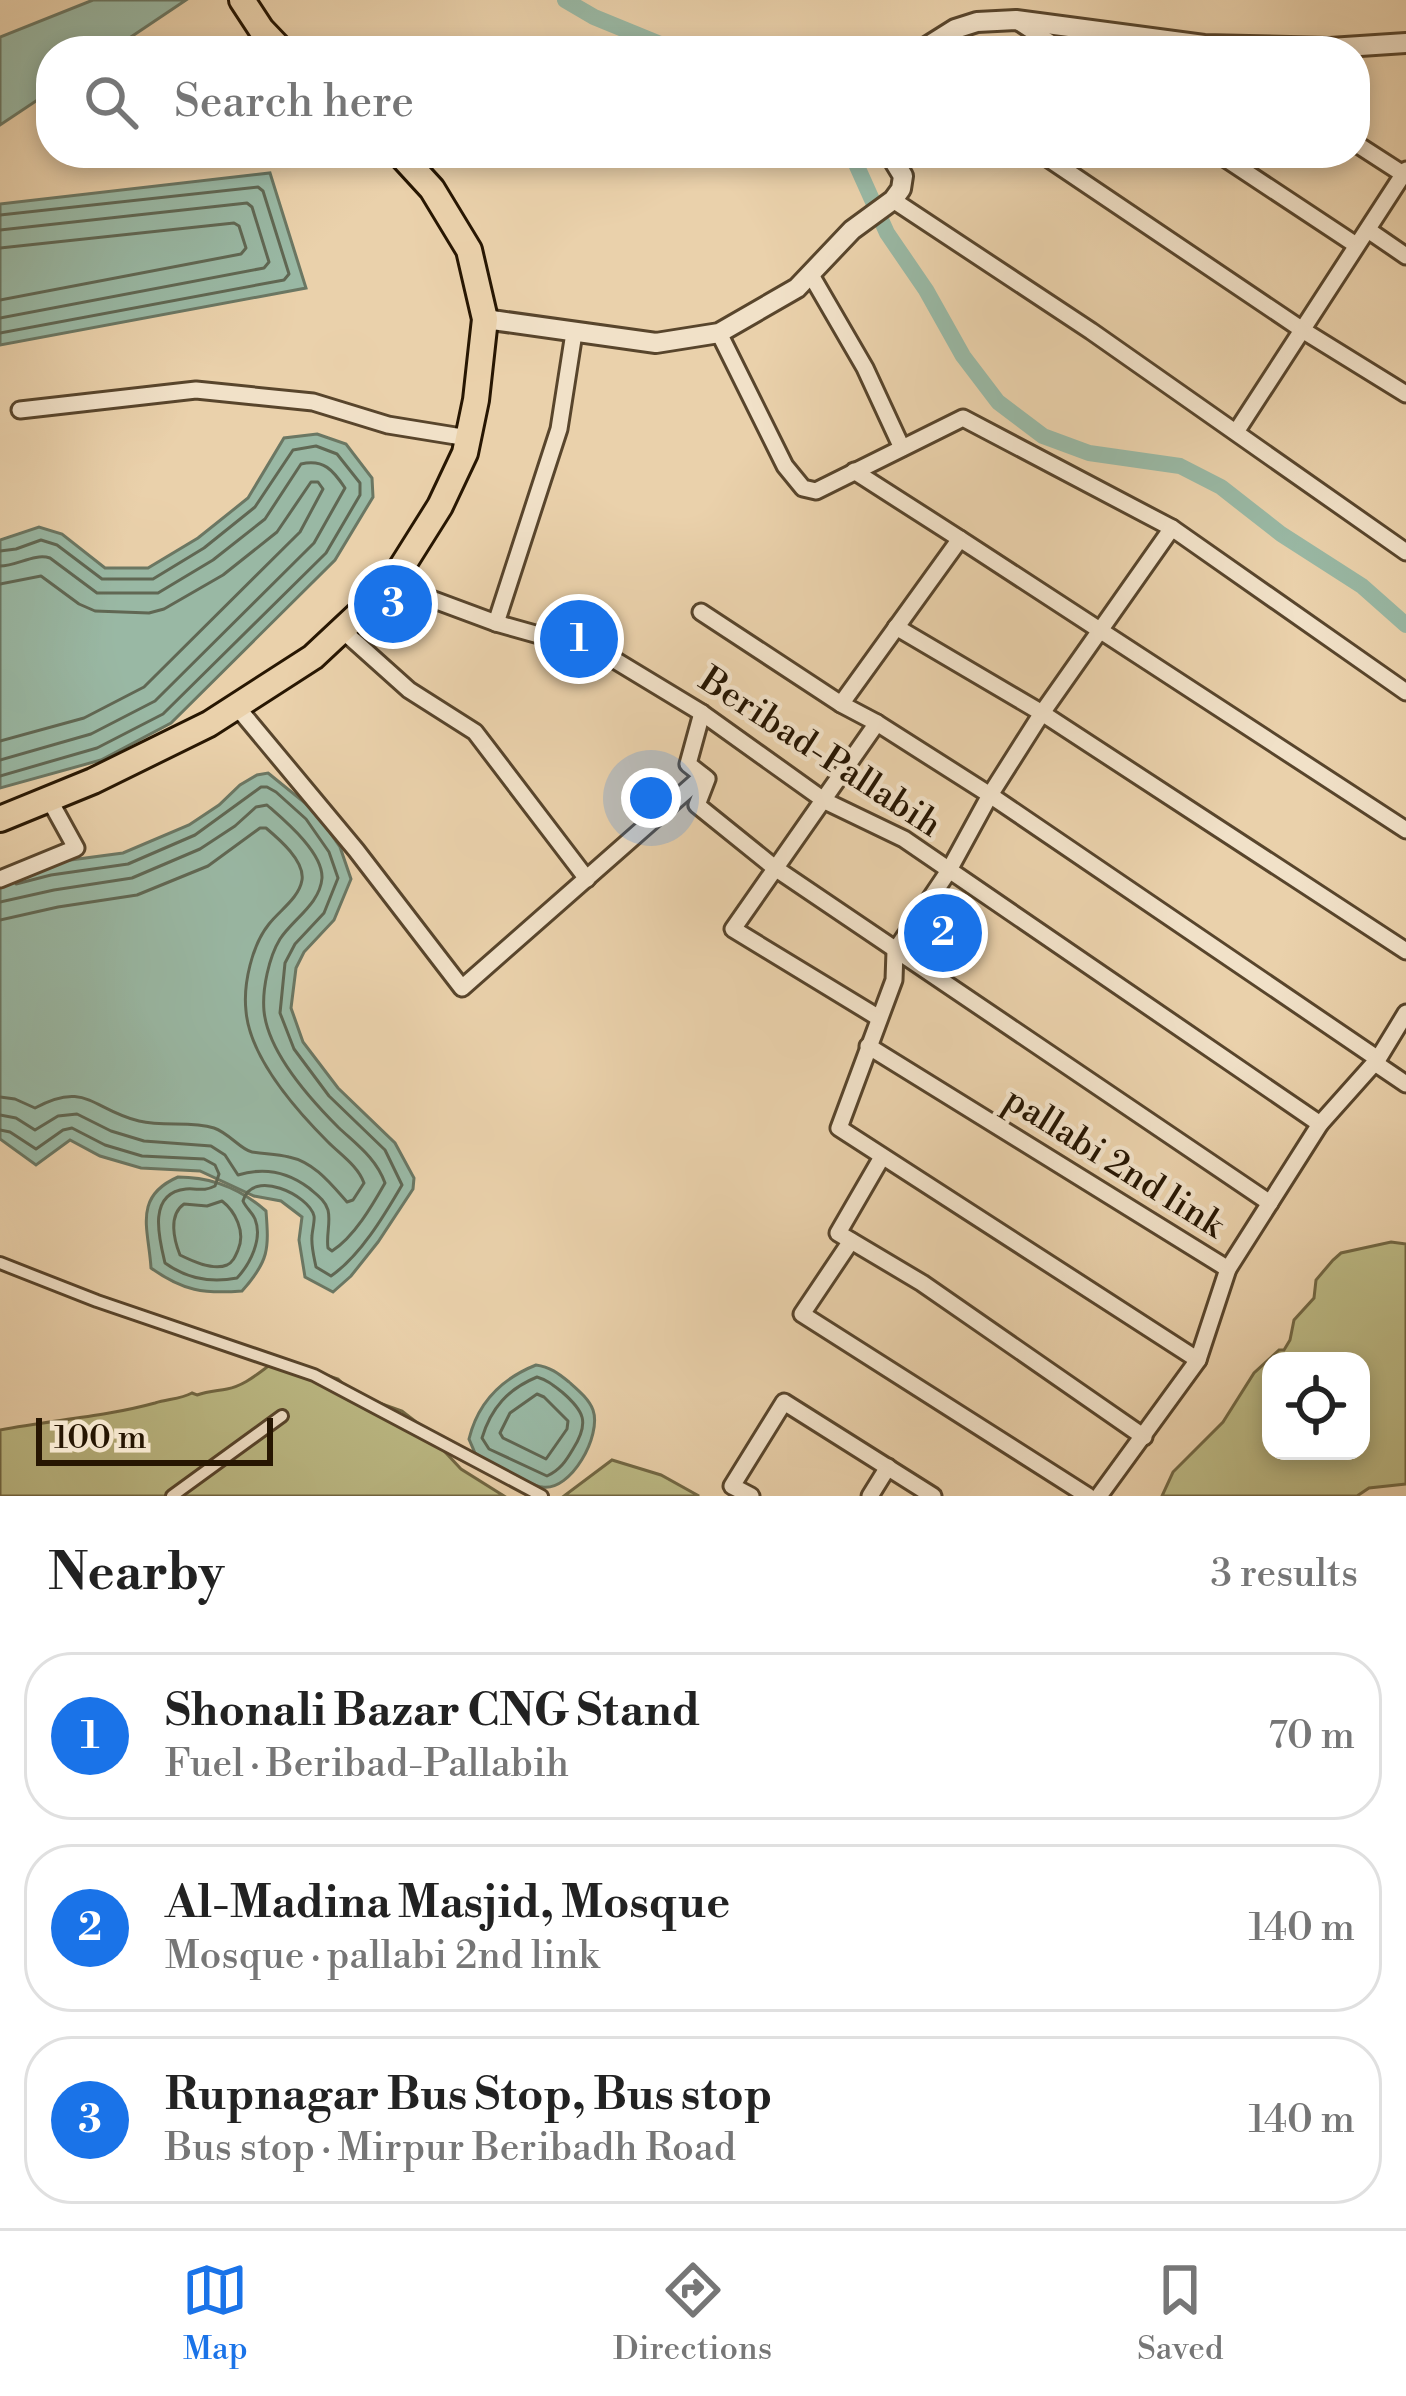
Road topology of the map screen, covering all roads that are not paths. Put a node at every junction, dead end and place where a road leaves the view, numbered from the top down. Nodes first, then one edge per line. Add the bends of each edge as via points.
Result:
1 (242, 0) edge
2 (1016, 20) junction
3 (268, 36) edge
4 (945, 36) edge
5 (1040, 36) edge
6 (1126, 36) edge
7 (1406, 44) edge
8 (1370, 46) edge
9 (1370, 152) edge
10 (413, 168) edge
11 (898, 168) edge
12 (1062, 168) edge
13 (1240, 168) edge
14 (1405, 173) edge
15 (893, 200) junction
16 (1368, 230) junction
17 (1356, 245) junction
18 (1406, 256) edge
19 (811, 275) junction
20 (485, 320) junction
21 (1304, 331) junction
22 (574, 333) junction
23 (719, 334) junction
24 (1406, 394) edge
25 (20, 410) dead end
26 (1236, 432) junction
27 (468, 438) junction
28 (902, 448) junction
29 (854, 471) junction
30 (1172, 528) junction
31 (959, 539) junction
32 (1406, 552) edge
33 (391, 584) junction
34 (700, 612) dead end
35 (496, 623) junction
36 (896, 627) junction
37 (342, 630) junction
38 (1099, 632) junction
39 (1406, 692) edge
40 (841, 704) junction
41 (237, 707) junction
42 (702, 713) junction
43 (1042, 713) junction
44 (878, 723) junction
45 (703, 776) junction
46 (990, 795) junction
47 (49, 799) junction
48 (825, 801) junction
49 (0, 819) edge
50 (1406, 830) edge
51 (775, 868) junction
52 (948, 872) junction
53 (0, 879) edge
54 (587, 879) junction
55 (895, 951) junction
56 (1406, 951) edge
57 (1406, 1012) edge
58 (879, 1018) junction
59 (868, 1046) junction
60 (1376, 1061) junction
61 (1406, 1084) edge
62 (1320, 1124) junction
63 (882, 1157) junction
64 (1270, 1203) junction
65 (851, 1241) junction
66 (0, 1263) edge
67 (1228, 1269) junction
68 (1198, 1360) junction
69 (282, 1416) dead end
70 (1144, 1437) junction
71 (888, 1467) junction
72 (172, 1496) edge
73 (542, 1496) edge
74 (751, 1496) edge
75 (869, 1496) edge
76 (933, 1496) edge
77 (1088, 1496) edge
78 (1099, 1496) edge

1 - 3 highway
2 - 4 street via 976,22
2 - 5 street
2 - 6 street
7 - 8 street
9 - 14 street
10 - 20 highway via 469,250
11 - 15 street via 901,189
12 - 21 street
13 - 17 street
14 - 16 street
15 - 19 street
15 - 26 street
16 - 17 street
16 - 18 street
17 - 21 street
19 - 23 street
19 - 28 street
20 - 22 street
20 - 27 highway
21 - 24 street
21 - 26 street
22 - 23 street via 656,343
22 - 35 street via 559,429
23 - 29 street via 795,480 815,491
25 - 27 street via 196,390 313,402
26 - 32 street
27 - 33 highway via 440,506
28 - 29 street
28 - 30 street via 963,418
29 - 31 street
30 - 38 street
30 - 39 street
31 - 36 street
31 - 38 street
33 - 35 street, Beribad-Pallabih
33 - 37 highway
34 - 40 street
35 - 42 street, Beribad-Pallabih via 603,653
36 - 40 street
36 - 43 street
37 - 41 highway
37 - 54 street via 409,690 475,732
38 - 43 street
38 - 50 street
40 - 44 street
41 - 47 highway
41 - 54 street via 462,988
42 - 45 street via 688,764
42 - 48 street, Beribad-Pallabih
43 - 46 street
43 - 56 street
44 - 46 street
44 - 48 street
45 - 51 street via 697,805
45 - 54 street
46 - 52 street
46 - 60 street
47 - 49 highway
47 - 53 street via 76,848
48 - 51 street
48 - 52 street, Beribad-Pallabih via 904,839
51 - 55 street
51 - 58 street via 733,929
52 - 55 street
52 - 62 street, Beribad-Pallabih
55 - 58 street
55 - 64 street
57 - 60 street, pallabi 2nd link
58 - 59 street
59 - 63 street via 839,1129
59 - 67 street, pallabi 2nd link
60 - 61 street
60 - 62 street, pallabi 2nd link
62 - 64 street, pallabi 2nd link
63 - 65 street via 838,1233
63 - 68 street
64 - 67 street, pallabi 2nd link
65 - 70 street
65 - 77 street via 802,1314
66 - 73 street via 314,1375
67 - 68 street
68 - 70 street
69 - 72 street
70 - 78 street
71 - 74 street via 784,1402 732,1486
71 - 75 street
71 - 76 street

